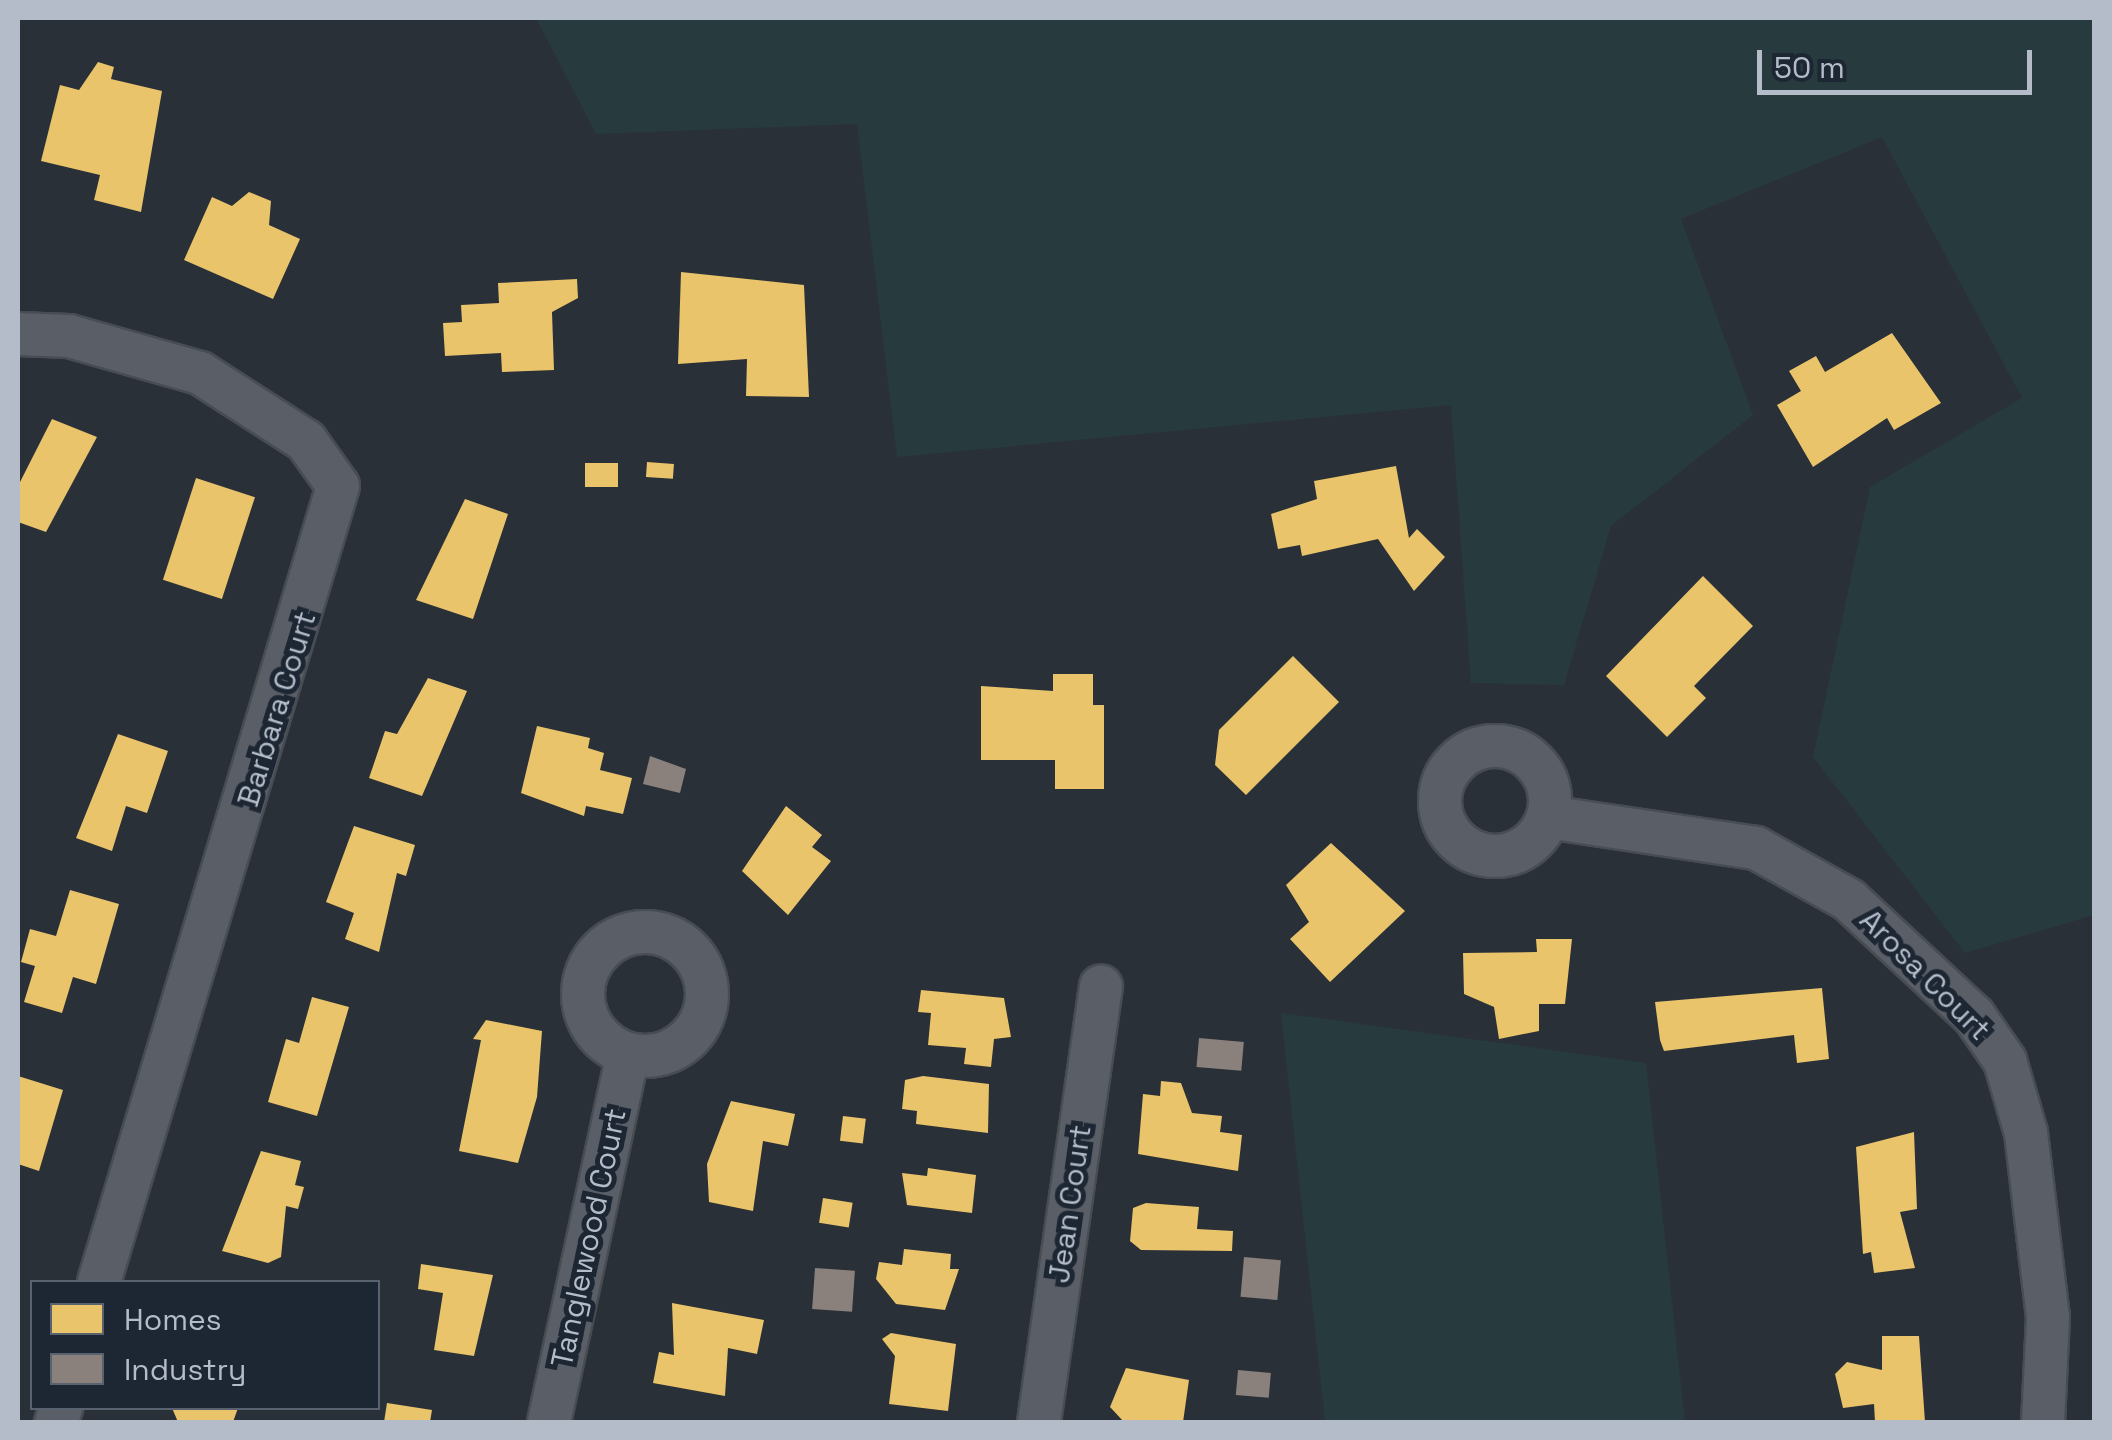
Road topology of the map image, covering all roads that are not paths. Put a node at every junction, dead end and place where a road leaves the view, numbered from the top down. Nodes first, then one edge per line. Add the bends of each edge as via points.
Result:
1 (18, 334) edge
2 (1548, 817) dead end
3 (1101, 986) dead end
4 (628, 1054) dead end
5 (100, 1280) edge
6 (549, 1422) edge
7 (1039, 1422) edge
8 (2043, 1422) edge

1 - 5 street, Barbara Court via 69,336 200,374 306,442 338,486
2 - 8 street, Arosa Court via 1756,848 1849,900 1974,1016 2005,1060 2026,1133 2048,1317
3 - 7 street, Jean Court
4 - 6 street, Tanglewood Court

